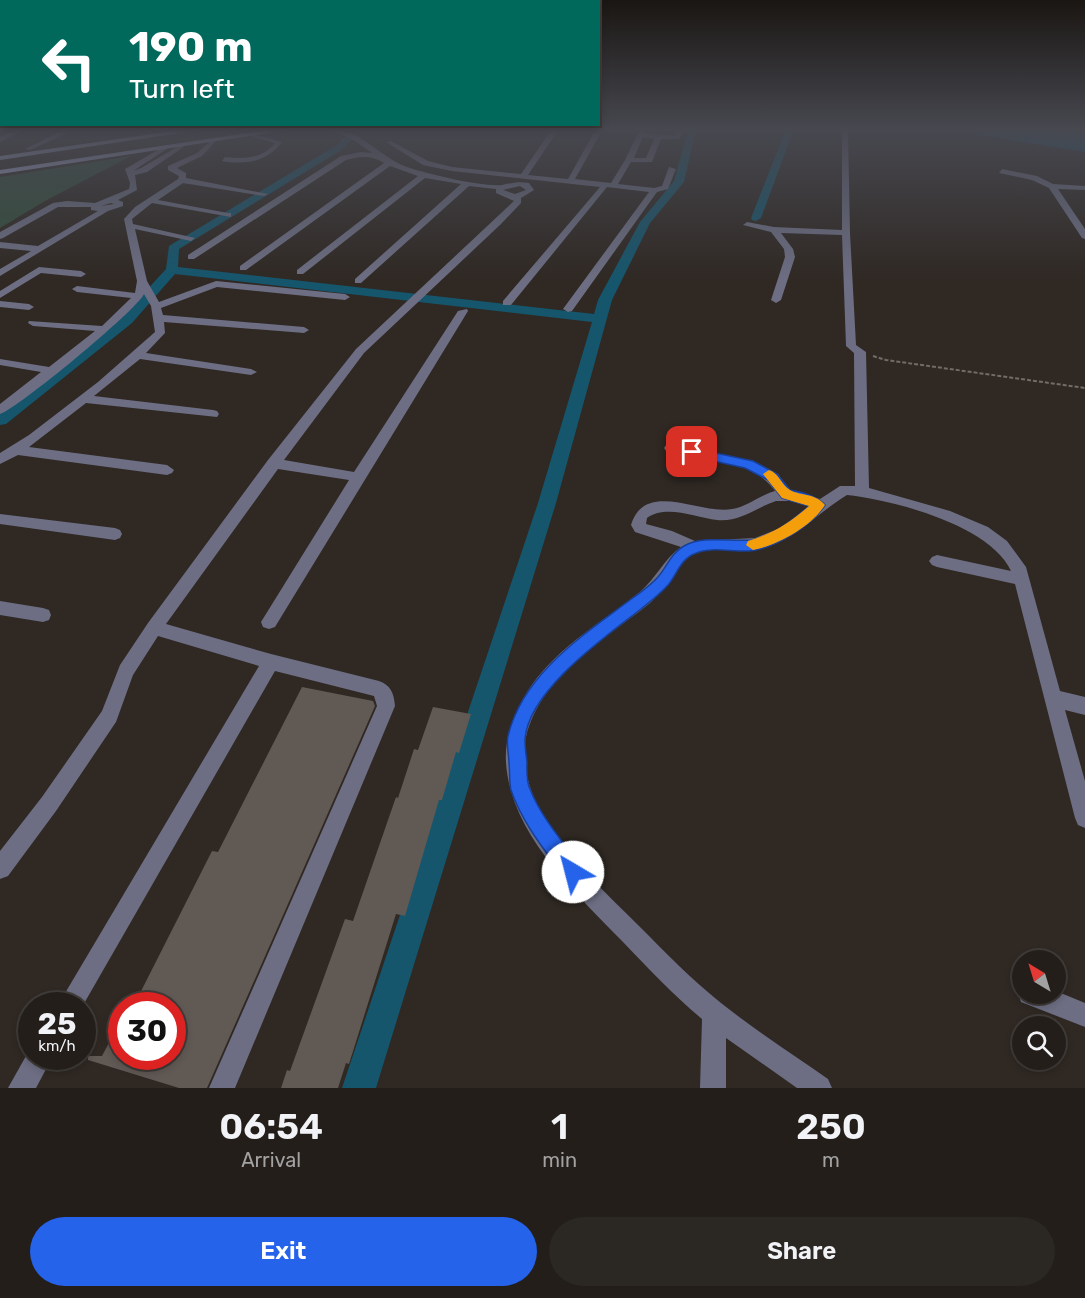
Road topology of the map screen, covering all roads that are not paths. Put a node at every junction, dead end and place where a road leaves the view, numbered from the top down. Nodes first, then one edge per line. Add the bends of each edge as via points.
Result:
1 (133, 180) edge
2 (182, 180) joint
3 (310, 180) edge
4 (366, 180) edge
5 (418, 180) edge
6 (450, 180) edge
7 (558, 180) edge
8 (613, 180) edge
9 (668, 180) edge
10 (845, 180) edge
11 (1038, 180) edge
12 (570, 181) joint
13 (467, 183) junction
14 (609, 185) junction
15 (1052, 186) junction
16 (502, 187) junction
17 (1085, 188) edge
18 (654, 190) junction
19 (264, 194) dead end
20 (516, 196) junction
21 (112, 200) junction
22 (152, 201) junction
23 (95, 205) junction
24 (105, 210) junction
25 (228, 215) dead end
26 (747, 225) dead end
27 (131, 226) junction
28 (774, 230) junction
29 (846, 232) junction
30 (0, 236) edge
31 (1085, 236) edge
32 (191, 238) dead end
33 (0, 245) edge
34 (40, 249) junction
35 (190, 257) dead end
36 (243, 268) dead end
37 (300, 272) dead end
38 (0, 273) edge
39 (81, 274) dead end
40 (142, 281) junction
41 (358, 281) dead end
42 (77, 289) dead end
43 (0, 295) edge
44 (139, 296) junction
45 (345, 297) dead end
46 (776, 300) dead end
47 (507, 303) dead end
48 (0, 304) edge
49 (29, 307) dead end
50 (568, 309) dead end
51 (463, 311) dead end
52 (157, 312) junction
53 (33, 323) dead end
54 (105, 329) junction
55 (304, 330) dead end
56 (138, 355) junction
57 (0, 362) edge
58 (53, 370) junction
59 (251, 372) dead end
60 (84, 399) junction
61 (0, 410) edge
62 (213, 414) dead end
63 (671, 448) dead end
64 (17, 450) junction
65 (0, 459) edge
66 (273, 463) junction
67 (167, 470) dead end
68 (358, 477) junction
69 (862, 493) junction
70 (786, 495) junction
71 (813, 510) junction
72 (0, 519) edge
73 (116, 534) dead end
74 (695, 547) junction
75 (937, 561) dead end
76 (1021, 579) junction
77 (0, 608) edge
78 (42, 615) dead end
79 (269, 622) dead end
80 (154, 628) junction
81 (271, 663) junction
82 (1053, 698) junction
83 (1085, 706) edge
84 (1085, 818) edge
85 (0, 868) edge
86 (78, 992) edge
87 (1058, 1004) edge
88 (714, 1013) junction
89 (1085, 1015) edge
90 (32, 1070) edge
91 (21, 1088) edge
92 (222, 1088) edge
93 (713, 1088) edge
94 (819, 1088) edge

1 - 21 street via 133,190
2 - 19 street
2 - 22 street
3 - 35 street
4 - 36 street
5 - 37 street
6 - 13 street
7 - 12 street
8 - 14 street
9 - 18 street via 665,187
10 - 29 street
11 - 15 street
12 - 14 street
13 - 16 street
13 - 41 street
14 - 18 street
14 - 47 street
15 - 17 street
15 - 31 street
16 - 20 street via 501,193
16 - 20 street via 513,184 529,188 528,193
18 - 50 street
20 - 66 street via 518,201 505,215 360,351
21 - 23 street
21 - 24 street via 120,204
22 - 25 street
22 - 27 street via 129,219
23 - 24 street via 95,209
23 - 30 street via 56,205
24 - 34 street
26 - 28 street
27 - 32 street
27 - 40 street
28 - 29 street
28 - 46 street via 790,256
29 - 69 street via 851,346 860,352
33 - 34 street
34 - 38 street
39 - 43 street via 39,270
40 - 44 street
40 - 52 street
42 - 44 street
44 - 54 street
45 - 52 street via 216,284
48 - 49 street
51 - 68 street
52 - 55 street
52 - 56 street via 160,333
53 - 54 street
54 - 58 street
56 - 59 street
56 - 60 street
57 - 58 street
58 - 61 street
60 - 62 street
60 - 64 street
63 - 70 street via 748,464 773,477
64 - 65 street
64 - 67 street
66 - 68 street
66 - 80 street
68 - 79 street
69 - 71 street via 844,490
69 - 76 street via 973,525 1007,551
70 - 71 street via 798,496
70 - 74 street via 761,501 729,516 675,508 653,508 641,515 640,528
71 - 74 street via 767,542
72 - 73 street
74 - 88 street via 676,560 652,592 581,646 554,672 526,712 516,738 519,788 530,811 573,872
75 - 76 street
76 - 82 street
77 - 78 street
80 - 81 street
80 - 85 street via 126,671 109,716
81 - 86 street
81 - 92 street via 379,689 387,706
82 - 83 street
82 - 84 street
87 - 89 street
88 - 93 street
88 - 94 street
90 - 91 street

